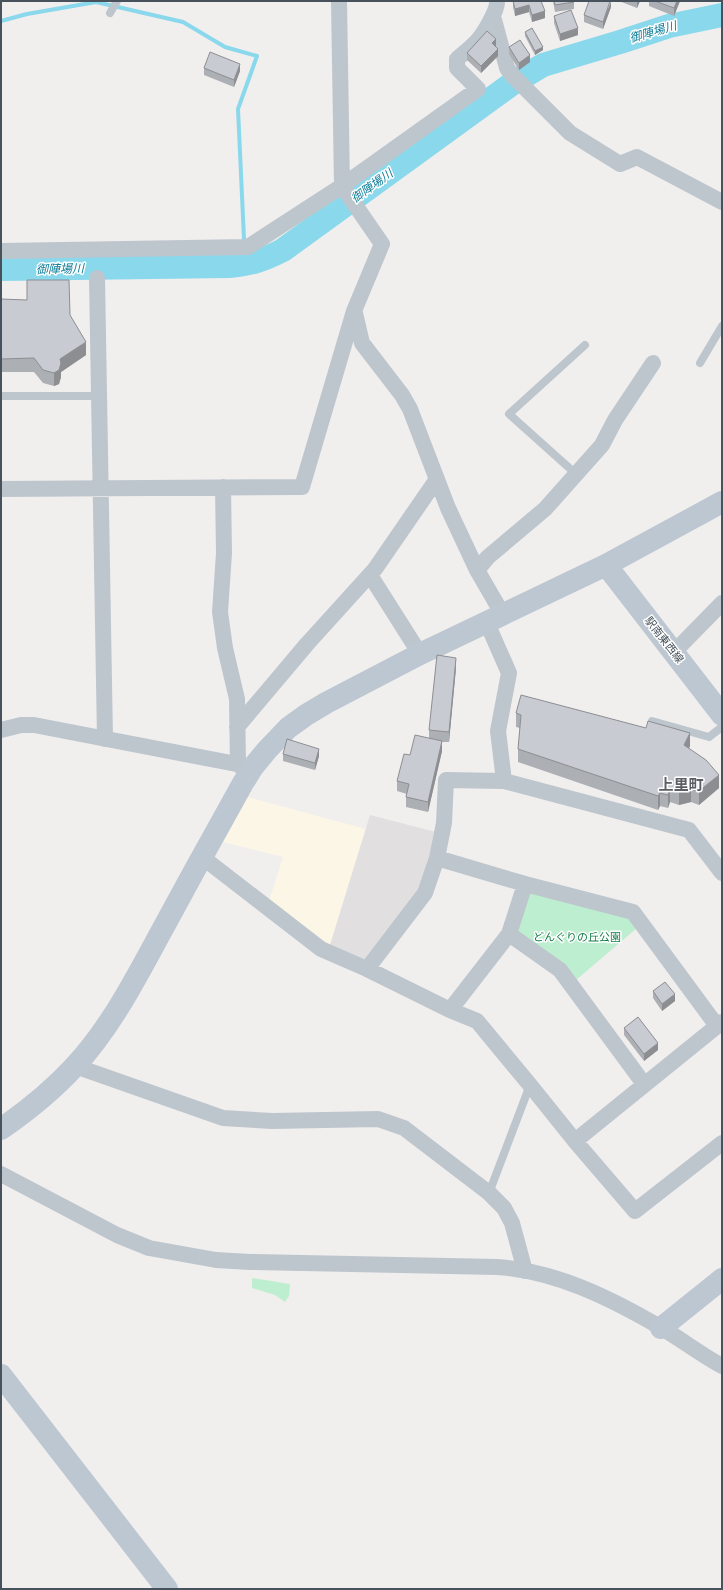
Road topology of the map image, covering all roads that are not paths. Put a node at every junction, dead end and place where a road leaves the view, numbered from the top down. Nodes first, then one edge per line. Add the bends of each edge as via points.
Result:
1 (117, 1) edge
2 (339, 1) edge
3 (495, 8) edge
4 (110, 13) dead end
5 (343, 188) junction
6 (722, 202) edge
7 (1, 251) edge
8 (97, 278) dead end
9 (354, 311) junction
10 (722, 326) edge
11 (585, 345) dead end
12 (653, 363) dead end
13 (700, 363) dead end
14 (1, 396) edge
15 (100, 396) junction
16 (576, 474) junction
17 (437, 479) junction
18 (223, 487) junction
19 (101, 488) junction
20 (1, 489) edge
21 (722, 502) edge
22 (606, 565) junction
23 (477, 570) junction
24 (370, 575) junction
25 (722, 603) edge
26 (495, 619) junction
27 (674, 652) junction
28 (420, 654) junction
29 (722, 715) edge
30 (652, 721) edge
31 (237, 727) junction
32 (722, 727) edge
33 (1, 730) edge
34 (105, 739) junction
35 (245, 766) junction
36 (504, 781) junction
37 (202, 857) junction
38 (437, 858) junction
39 (722, 873) edge
40 (525, 884) junction
41 (510, 934) junction
42 (367, 969) junction
43 (450, 1010) junction
44 (719, 1024) edge
45 (75, 1066) junction
46 (530, 1084) junction
47 (644, 1084) junction
48 (1, 1129) edge
49 (575, 1141) junction
50 (722, 1143) edge
51 (1, 1174) edge
52 (489, 1194) junction
53 (525, 1271) junction
54 (722, 1279) edge
55 (661, 1328) junction
56 (722, 1366) edge
57 (1, 1375) edge
58 (166, 1589) edge

1 - 4 lane
2 - 5 street
3 - 5 street via 478,40 457,59 457,68 478,89
3 - 6 street via 507,68 570,133 620,164 637,157
5 - 7 street via 248,247
5 - 9 street via 382,244
8 - 15 street
9 - 17 street via 362,343 410,409
9 - 18 street via 302,487
10 - 13 lane
11 - 16 lane via 509,414
12 - 16 street via 614,420 602,445
14 - 15 lane
15 - 19 street
16 - 23 street via 545,509 488,557
17 - 23 street
17 - 24 street
18 - 19 street
18 - 31 street via 224,553 220,612 237,699
19 - 20 street
19 - 34 street
21 - 22 street
22 - 26 street
22 - 27 street, 駅南東西線
23 - 26 street
24 - 28 street
24 - 31 street
25 - 27 street
26 - 28 street
26 - 36 street via 509,673 498,731
27 - 29 street, 駅南東西線
28 - 35 street via 306,715
30 - 32 lane via 709,737
31 - 35 street
33 - 34 street via 34,725
34 - 35 street
35 - 37 street
36 - 38 street via 446,780 444,823
36 - 39 street via 689,830
37 - 42 street via 322,949
37 - 45 street via 126,994 95,1042
38 - 40 street
38 - 42 street via 425,893
40 - 41 street
40 - 44 street via 634,912
41 - 43 street
41 - 47 street via 560,970
42 - 43 street
43 - 46 street via 477,1022
44 - 47 street
45 - 48 street via 51,1090
45 - 52 street via 223,1118 272,1121 378,1119 404,1128
46 - 49 street
46 - 52 lane
47 - 49 street
49 - 50 street via 635,1211
51 - 53 street via 117,1235 149,1248 216,1260 497,1267
52 - 53 street via 504,1208 512,1223
53 - 55 street via 577,1285 608,1298
54 - 55 street
55 - 56 street
57 - 58 street

